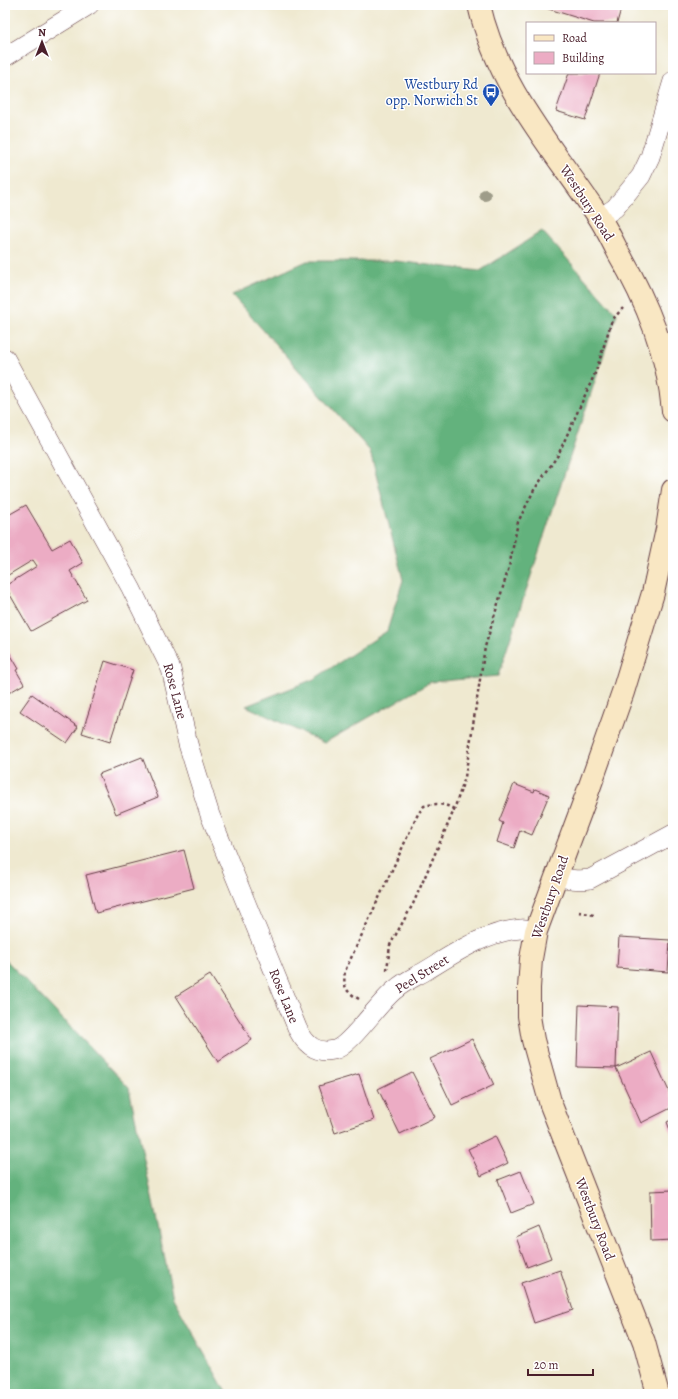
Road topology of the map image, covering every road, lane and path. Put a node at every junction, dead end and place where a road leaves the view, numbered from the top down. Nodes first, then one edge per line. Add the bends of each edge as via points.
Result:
1 (89, 5) edge
2 (479, 5) edge
3 (5, 57) edge
4 (673, 81) edge
5 (600, 218) junction
6 (642, 298) junction
7 (5, 358) edge
8 (673, 411) edge
9 (673, 490) edge
10 (454, 810) junction
11 (673, 834) edge
12 (556, 876) junction
13 (579, 912) dead end
14 (594, 915) dead end
15 (536, 931) junction
16 (395, 989) junction
17 (377, 1008) junction
18 (305, 1042) joint
19 (658, 1394) edge

1 - 3 street
2 - 5 main road, Westbury Road via 483,25 501,70 525,113
4 - 5 street via 650,157 641,176 615,208
5 - 6 main road, Westbury Road
6 - 8 main road, Westbury Road via 656,331 666,367
6 - 10 path via 620,310 612,320 596,371 558,455 534,490 518,522 509,567 485,647 466,777
7 - 18 street, Rose Lane via 131,588 171,669 188,744 210,815
9 - 12 main road, Westbury Road via 653,593 638,644
10 - 16 path via 413,904 390,946 387,970
10 - 17 path via 445,804 435,803 424,806 418,814 345,971 343,983 348,993
11 - 12 street via 590,879 579,881
12 - 15 main road, Westbury Road
13 - 14 path
15 - 16 street, Peel Street via 522,928 505,931 482,940
15 - 19 main road, Westbury Road via 531,959 529,1016 541,1073 551,1105 644,1342
16 - 17 street, Peel Street
17 - 18 street, Peel Street via 352,1037 336,1050 320,1051

